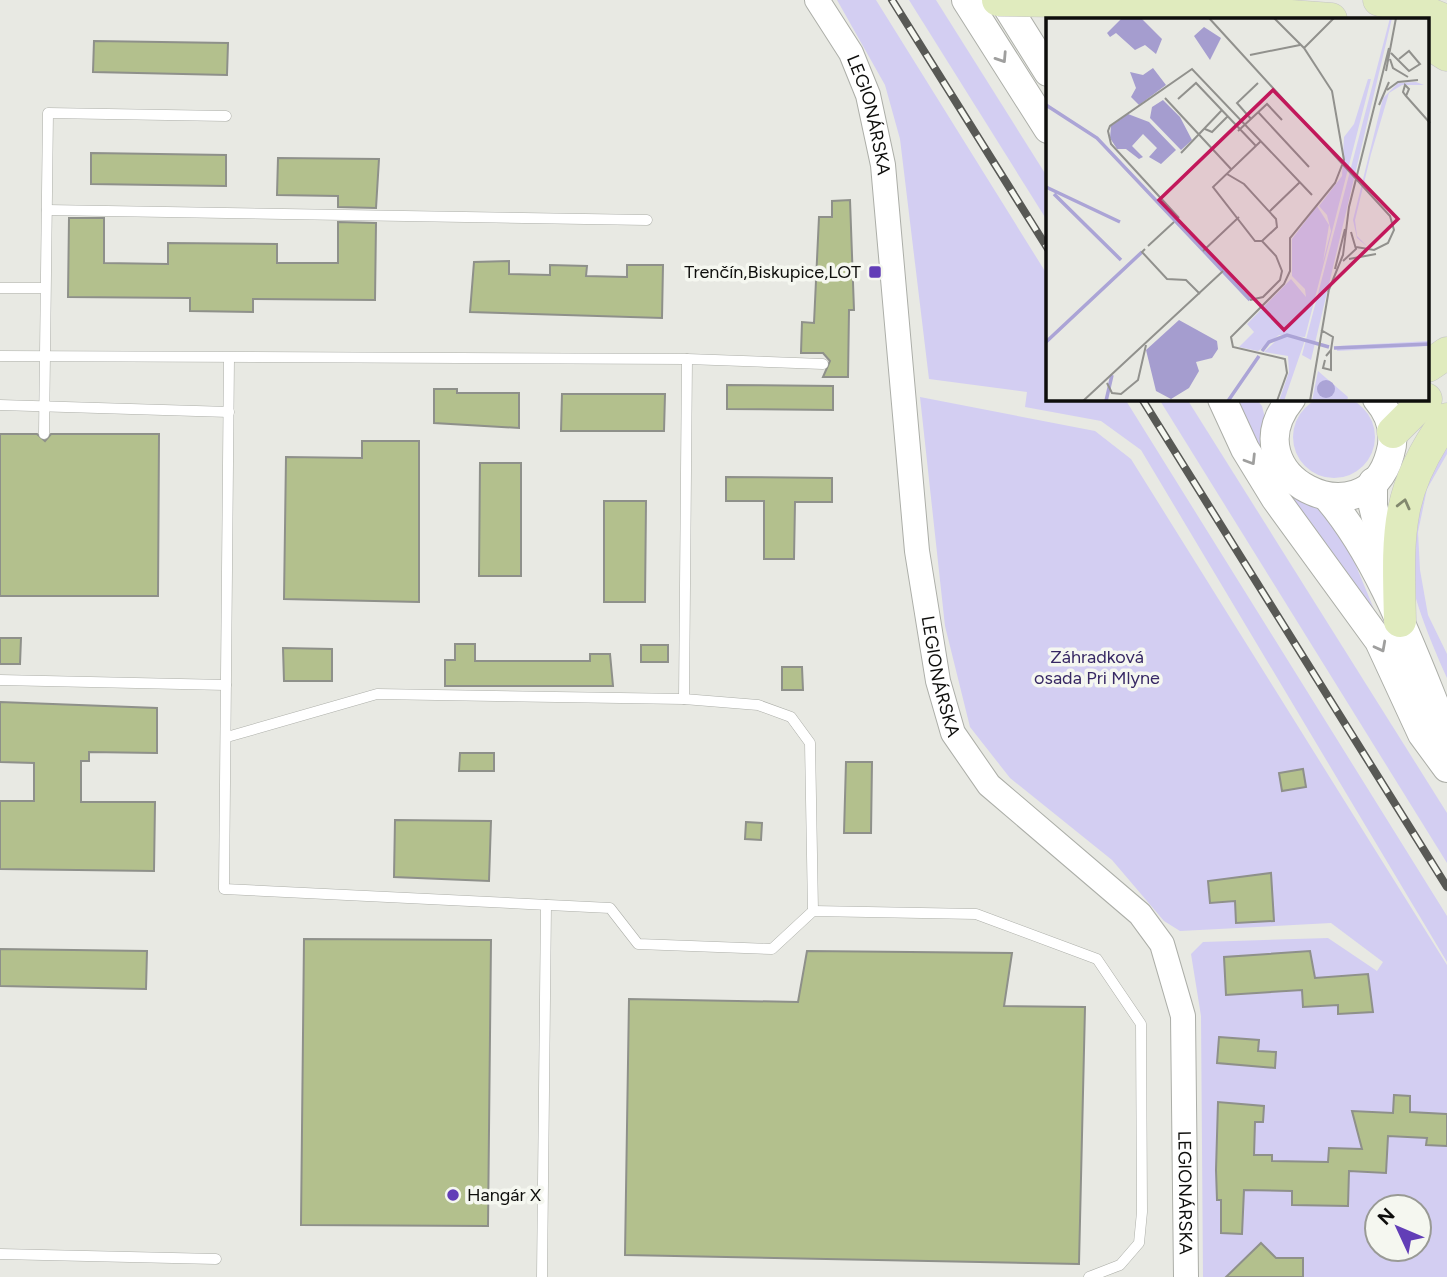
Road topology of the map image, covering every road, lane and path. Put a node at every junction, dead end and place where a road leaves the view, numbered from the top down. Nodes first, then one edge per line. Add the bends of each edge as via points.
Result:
1 (817, 0) edge
2 (966, 0) edge
3 (998, 0) edge
4 (1003, 0) edge
5 (1166, 0) edge
6 (1379, 0) edge
7 (1106, 2) junction
8 (1318, 18) edge
9 (1447, 21) edge
10 (1430, 44) edge
11 (1447, 55) edge
12 (1046, 69) edge
13 (226, 117) dead end
14 (1046, 126) edge
15 (47, 210) junction
16 (647, 220) dead end
17 (0, 288) edge
18 (45, 288) junction
19 (1447, 334) edge
20 (1430, 344) edge
21 (1447, 353) edge
22 (0, 356) edge
23 (43, 356) junction
24 (229, 358) junction
25 (687, 359) junction
26 (823, 364) dead end
27 (1430, 365) edge
28 (1447, 384) edge
29 (1430, 396) edge
30 (1223, 401) edge
31 (1379, 401) edge
32 (1424, 401) edge
33 (44, 404) junction
34 (0, 405) edge
35 (1279, 406) edge
36 (229, 412) junction
37 (1447, 419) edge
38 (1393, 432) junction
39 (44, 434) dead end
40 (1373, 482) junction
41 (1327, 497) junction
42 (1401, 621) junction
43 (0, 680) edge
44 (226, 685) junction
45 (684, 699) junction
46 (1447, 735) edge
47 (227, 737) junction
48 (1447, 768) edge
49 (546, 905) junction
50 (813, 911) junction
51 (0, 1254) edge
52 (216, 1259) dead end
53 (542, 1277) edge
54 (1089, 1277) edge
55 (1186, 1277) edge

1 - 55 street, LEGIONÁRSKA via 851,53 864,84 883,165 917,551 938,681 953,733 989,785 1140,914 1161,944 1183,1016
2 -> 14 main road
3 - 7 main road, bridge
4 - 12 main road
5 - 7 main road
6 - 9 main road
7 - 8 main road
10 - 11 main road
13 - 15 lane via 48,113
15 - 16 lane
15 - 18 lane
17 - 18 lane
18 - 23 lane
19 - 20 main road
21 - 27 main road
22 - 23 lane
23 - 24 lane
23 - 33 lane
24 - 25 lane
24 - 36 lane
25 - 26 lane
25 - 45 lane
28 - 29 main road
30 -> 48 main road via 1244,449 1275,498 1379,641 1422,733
31 - 38 main road
32 - 38 main road
33 - 34 lane
33 - 36 lane
33 - 39 lane
35 - 41 main road via 1276,446 1284,470 1303,488
36 - 44 lane
42 -> 37 main road via 1398,535 1404,502 1416,466
38 - 40 main road via 1389,460
40 - 41 main road via 1352,495
40 - 42 main road via 1373,506
41 - 42 main road via 1344,516
42 - 46 main road
43 - 44 lane
44 - 47 lane
45 - 47 lane via 377,694
45 - 50 lane via 758,705 791,717 810,743
47 - 49 lane via 224,889
49 - 50 lane via 610,908 638,944 772,949
49 - 53 lane
50 - 54 lane via 976,914 1097,958 1141,1024 1142,1212 1139,1243 1120,1265
51 - 52 lane

